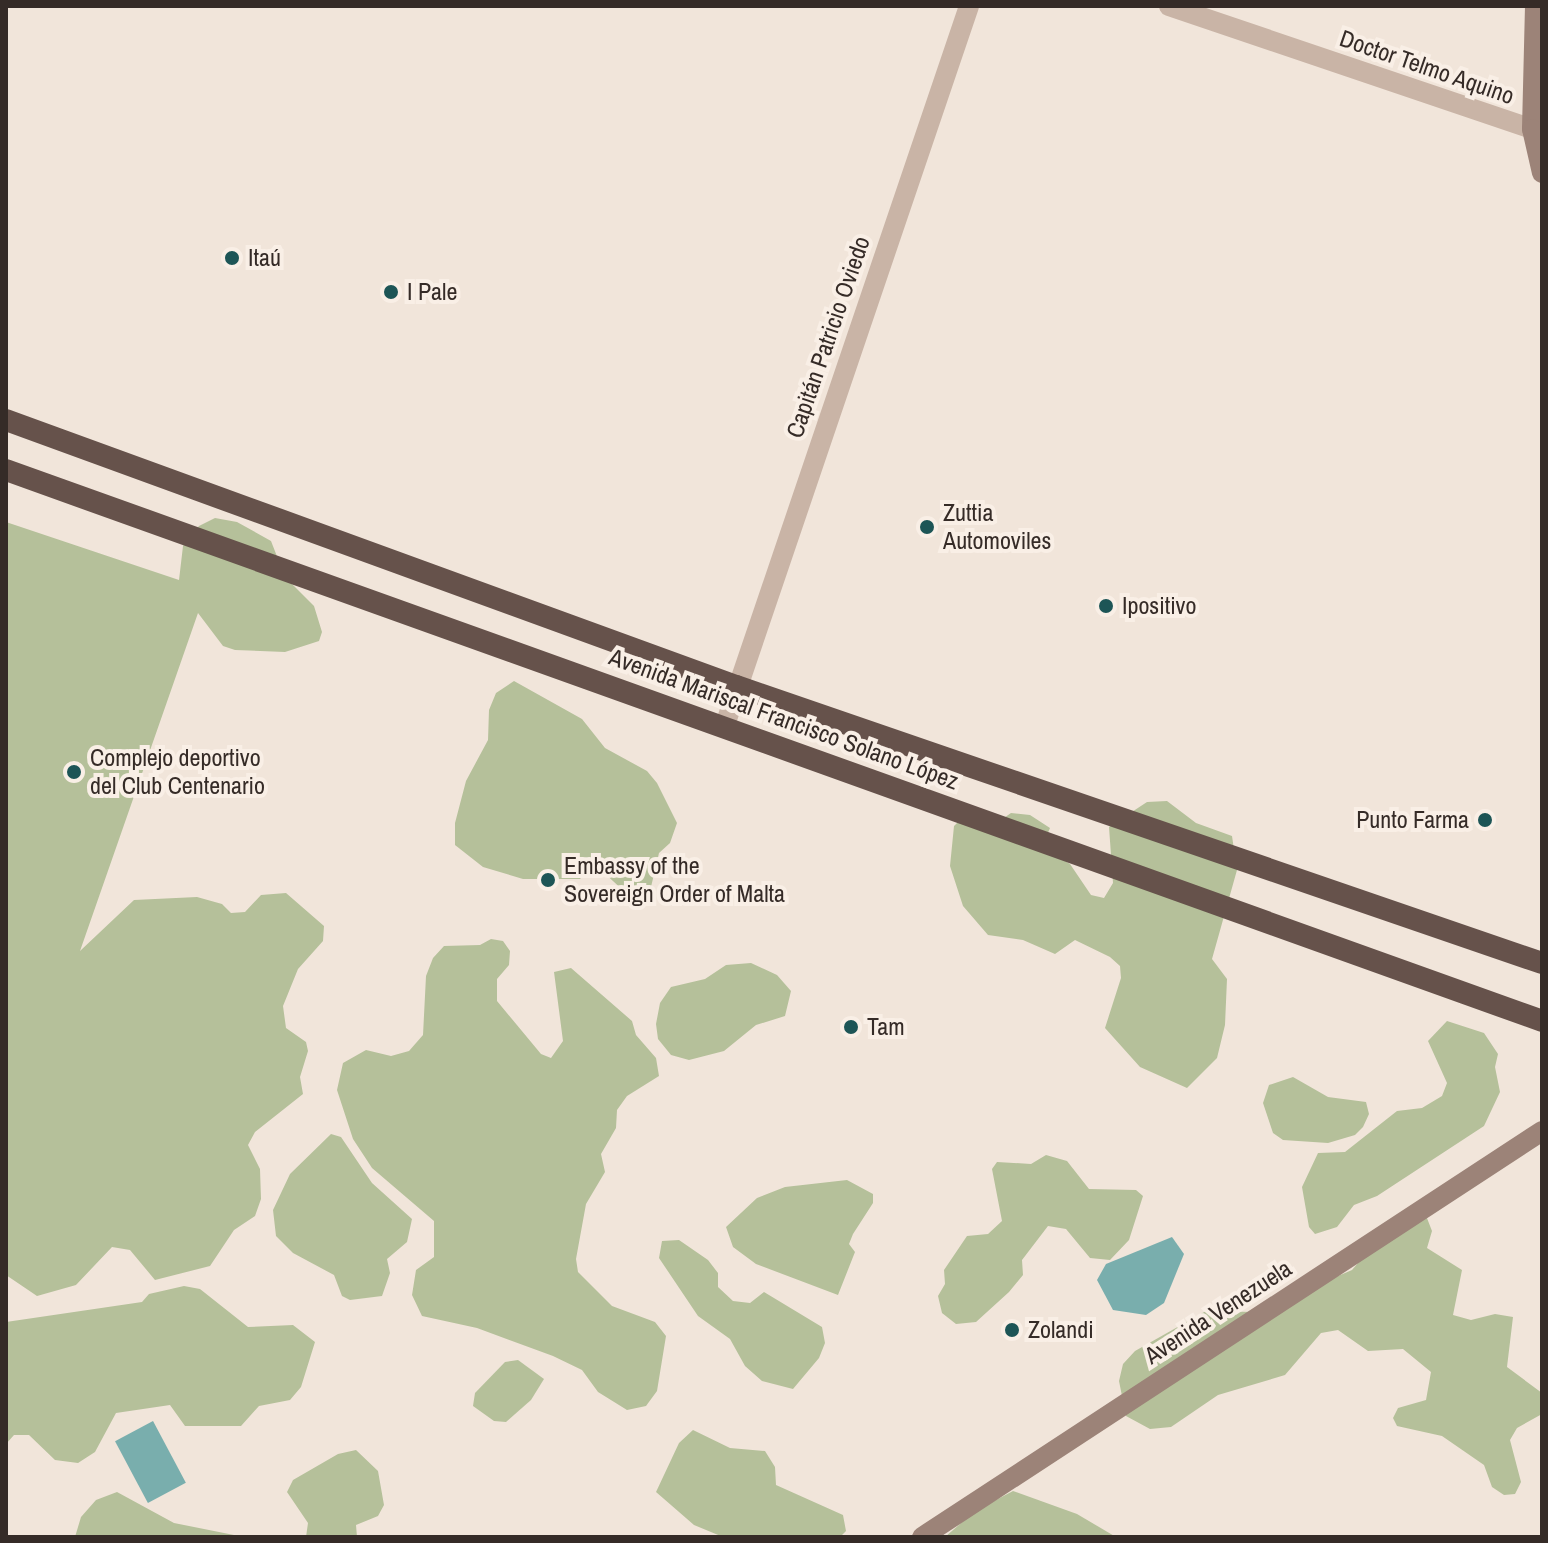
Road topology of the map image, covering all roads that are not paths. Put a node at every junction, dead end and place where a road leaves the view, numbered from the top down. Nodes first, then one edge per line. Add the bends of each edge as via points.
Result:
1 (969, 6) edge
2 (1169, 6) edge
3 (1535, 6) edge
4 (1532, 129) junction
5 (1542, 173) edge
6 (6, 420) edge
7 (6, 470) edge
8 (736, 686) junction
9 (725, 725) junction
10 (1542, 963) edge
11 (1542, 1021) edge
12 (1542, 1131) edge
13 (922, 1537) edge

1 - 8 street, Capitán Patricio Oviedo
2 - 4 street, Doctor Telmo Aquino
3 - 4 main road
4 - 5 main road
6 - 8 highway, Avenida Mariscal Francisco Solano López
7 - 9 highway, Avenida Mariscal Francisco Solano López
8 - 9 street, Capitán Patricio Oviedo
8 - 10 highway, Avenida Mariscal Francisco Solano López
9 - 11 highway, Avenida Mariscal Francisco Solano López
12 - 13 main road, Avenida Venezuela

